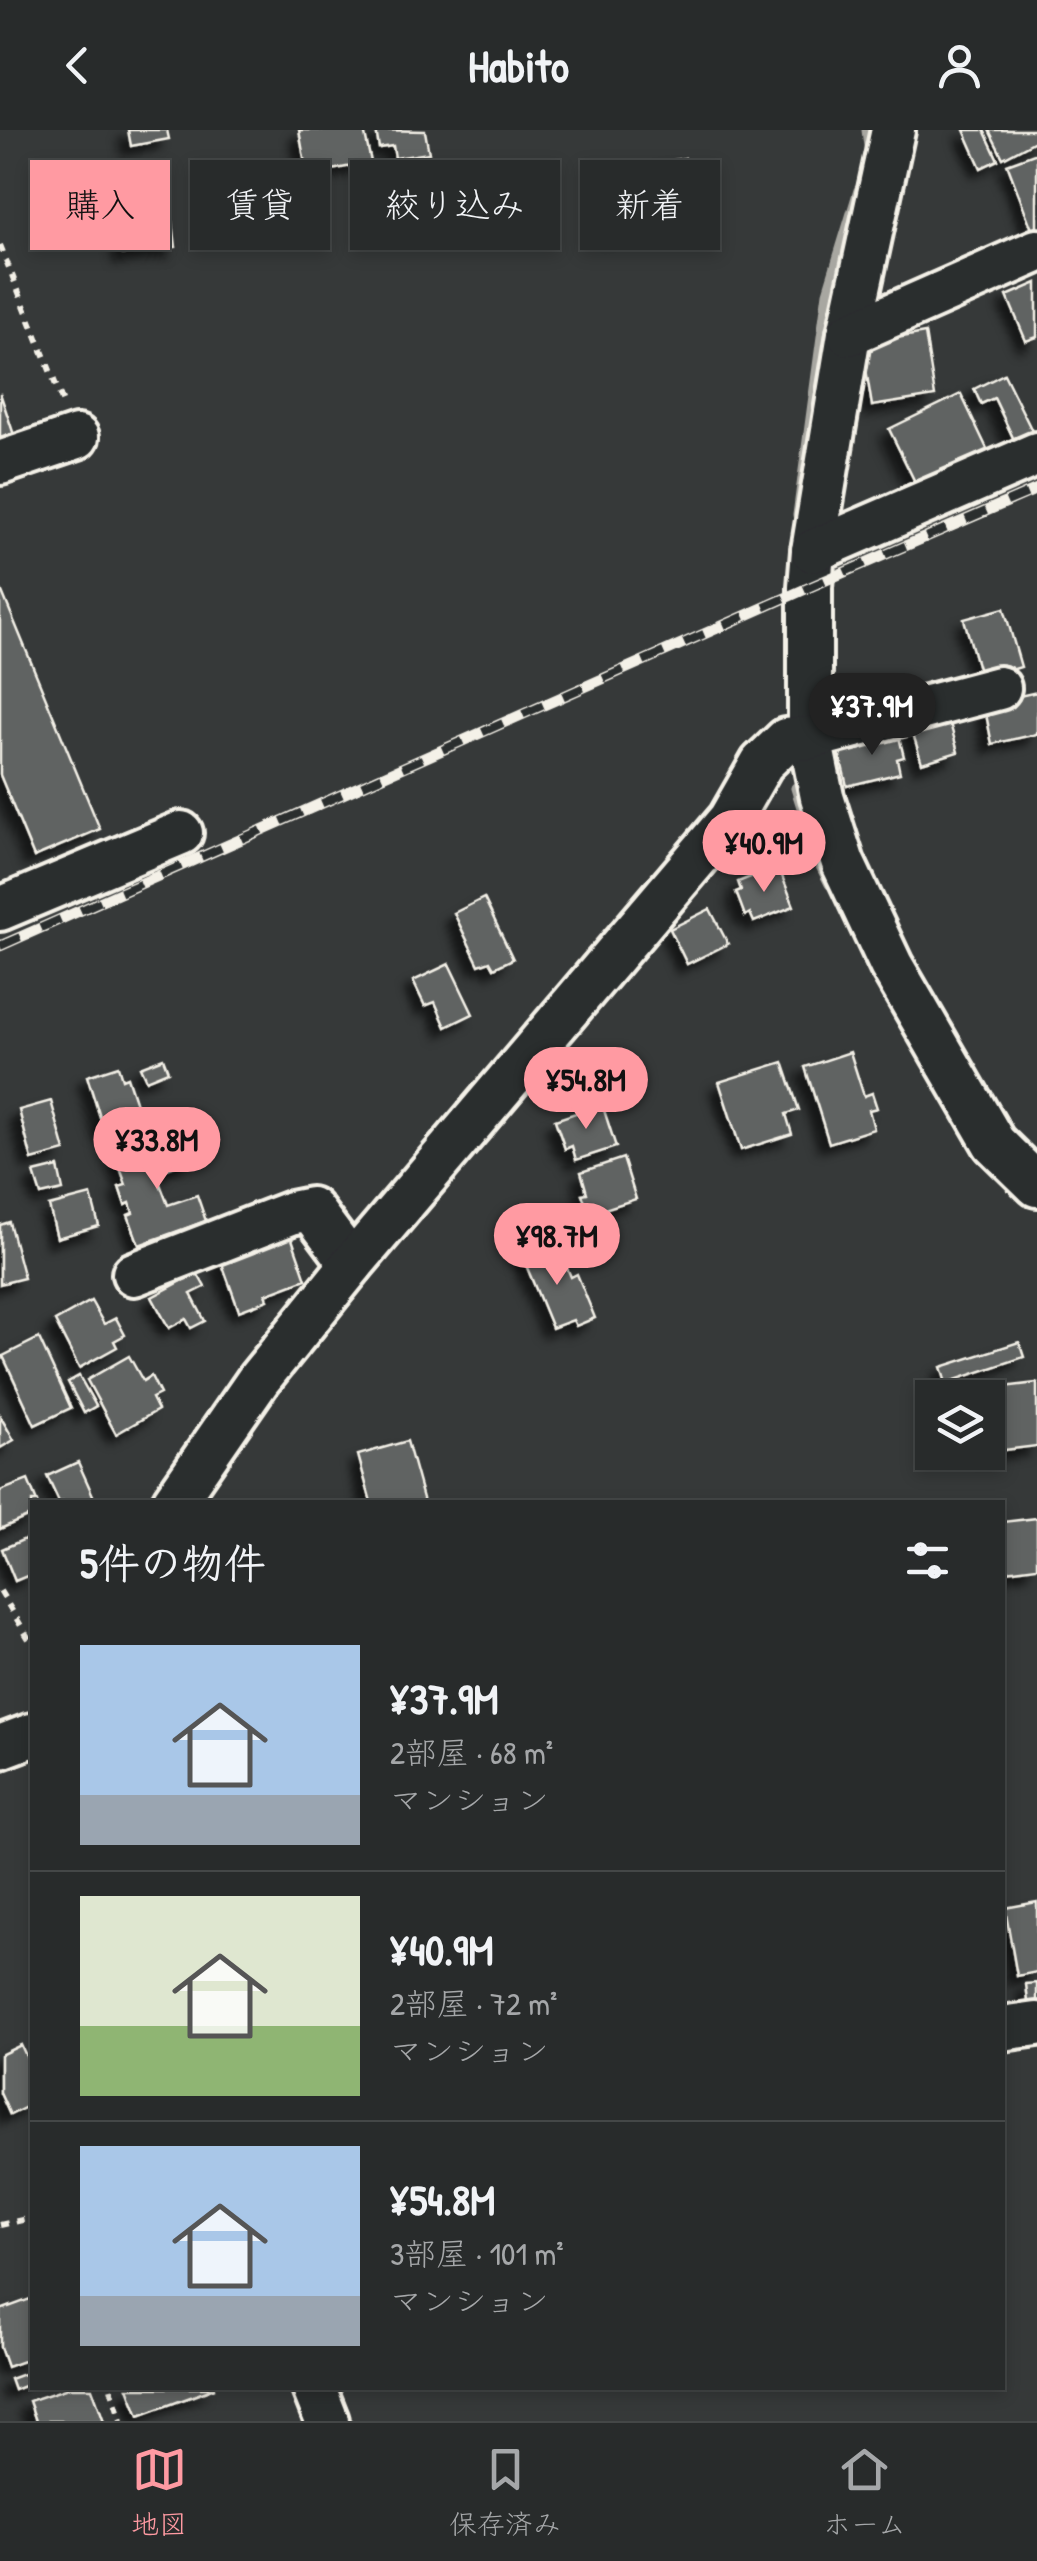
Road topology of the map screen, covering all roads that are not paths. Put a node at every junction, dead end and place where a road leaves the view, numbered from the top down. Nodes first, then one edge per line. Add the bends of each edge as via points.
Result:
1 (893, 130) edge
2 (1037, 252) edge
3 (849, 334) junction
4 (77, 437) road end
5 (1037, 454) edge
6 (0, 462) edge
7 (813, 551) junction
8 (998, 688) dead end
9 (810, 738) junction
10 (181, 832) dead end
11 (0, 909) edge
12 (1037, 1185) edge
13 (352, 1264) junction
14 (134, 1274) dead end
15 (175, 1500) edge
16 (30, 1736) edge
17 (0, 1747) edge
18 (1037, 2024) edge
19 (1005, 2029) edge
20 (315, 2390) edge
21 (327, 2421) edge

1 - 3 street
2 - 3 street
3 - 7 street
4 - 6 street
5 - 7 street
7 - 9 street
8 - 9 street
9 - 12 street via 844,863 891,966 994,1142
9 - 13 street via 786,740 762,763 730,819
10 - 11 street
13 - 14 street via 311,1210
13 - 15 street
16 - 17 street
18 - 19 street
20 - 21 street

